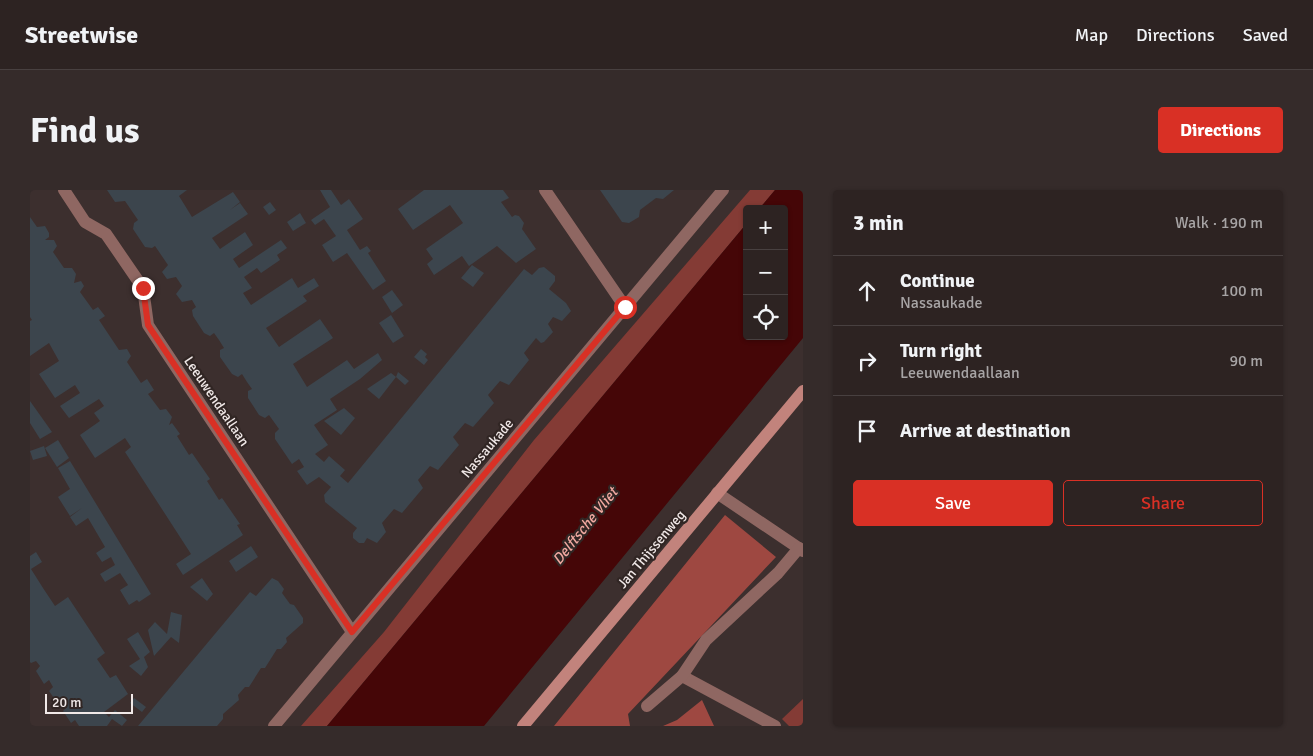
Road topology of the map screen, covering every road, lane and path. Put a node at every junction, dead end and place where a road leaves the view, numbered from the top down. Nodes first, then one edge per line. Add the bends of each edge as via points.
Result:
1 (64, 190) edge
2 (545, 190) edge
3 (723, 190) edge
4 (625, 307) junction
5 (803, 391) edge
6 (717, 493) junction
7 (801, 550) edge
8 (352, 632) junction
9 (682, 676) junction
10 (647, 706) dead end
11 (274, 726) edge
12 (523, 726) edge
13 (775, 726) edge

1 - 8 street, Leeuwendaallaan via 85,222 106,234 143,288 148,325
2 - 4 street
3 - 4 street, Nassaukade
4 - 8 street, Nassaukade
5 - 6 street, Jan Thijssenweg
6 - 7 street
6 - 12 street, Jan Thijssenweg
7 - 9 street via 706,640
8 - 11 street, Nassaukade
9 - 10 street
9 - 13 street

